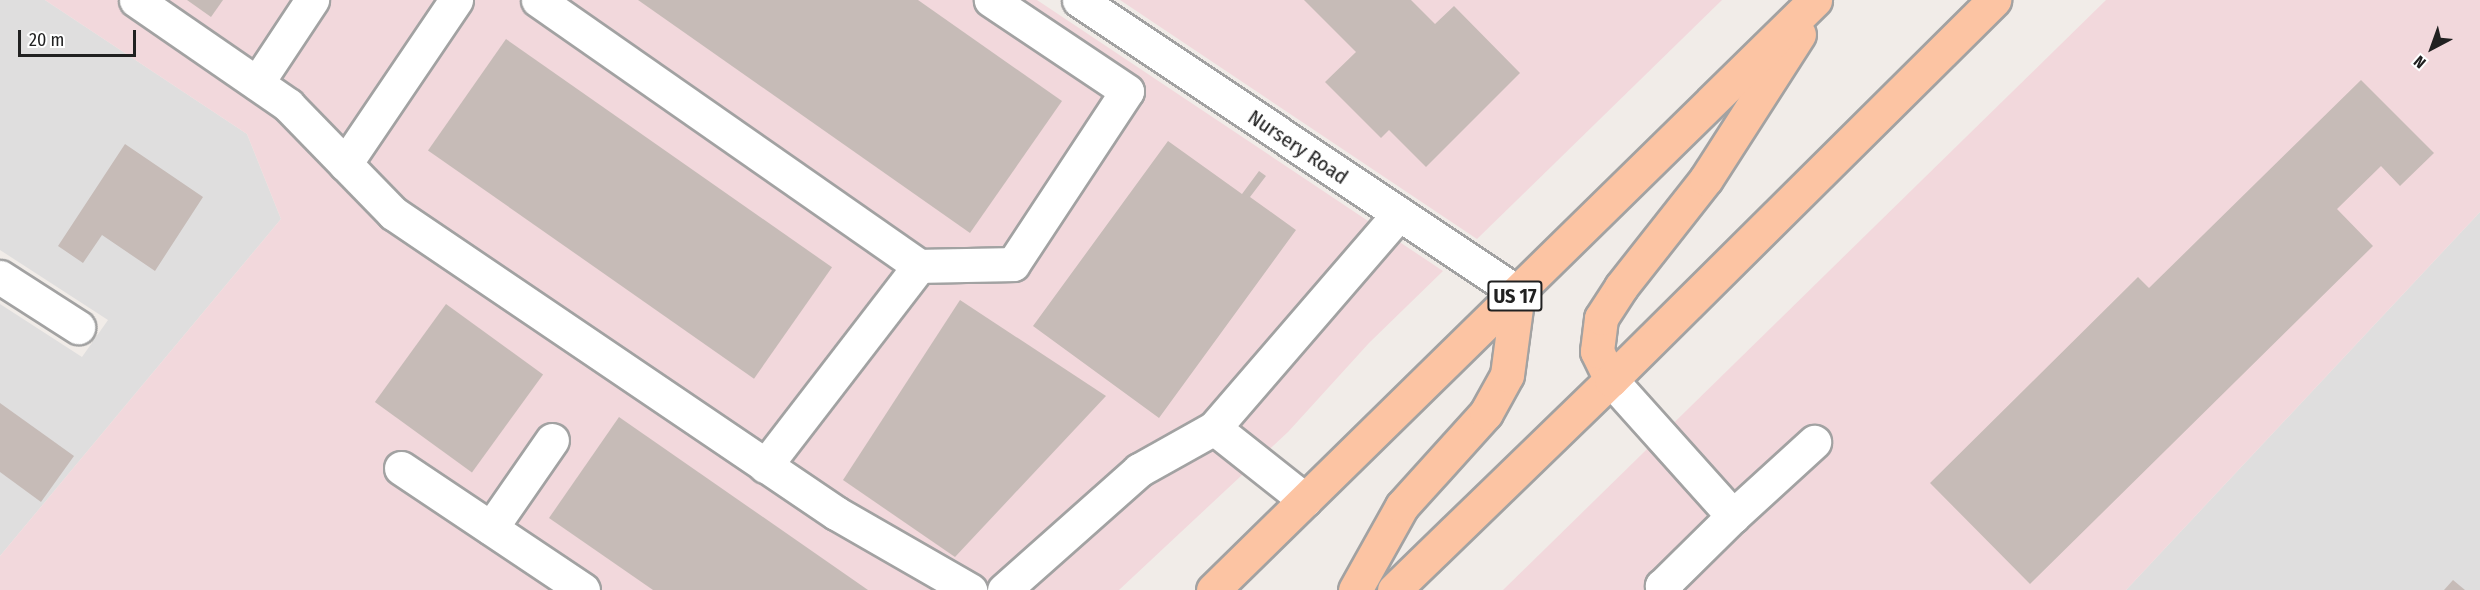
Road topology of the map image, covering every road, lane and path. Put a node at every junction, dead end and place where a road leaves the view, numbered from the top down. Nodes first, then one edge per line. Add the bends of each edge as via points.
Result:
1 (136, 0) edge
2 (312, 0) edge
3 (456, 0) edge
4 (538, 0) edge
5 (991, 0) edge
6 (1078, 0) edge
7 (1815, 0) edge
8 (1821, 0) edge
9 (1994, 0) edge
10 (1156, 52) junction
11 (257, 83) junction
12 (1127, 91) junction
13 (345, 164) junction
14 (1399, 214) junction
15 (919, 266) junction
16 (0, 277) edge
17 (1518, 293) junction
18 (78, 327) dead end
19 (1611, 380) junction
20 (1214, 428) junction
21 (552, 440) dead end
22 (1814, 442) dead end
23 (765, 466) junction
24 (401, 468) dead end
25 (1305, 500) junction
26 (1733, 516) junction
27 (491, 528) junction
28 (1662, 589) edge
29 (583, 590) edge
30 (969, 590) edge
31 (1004, 590) edge
32 (1212, 590) edge
33 (1354, 590) edge
34 (1394, 590) edge

1 - 11 street
2 - 11 street
3 - 13 street
4 - 15 street
5 - 12 street
6 - 10 street, Nursery Road
7 - 17 main road, US 17
8 - 19 main road via 1706,178 1621,287 1602,318 1597,351
9 - 19 main road
10 - 12 street
10 - 14 street, Nursery Road
11 - 13 street via 288,105
12 - 15 street via 1013,264
13 - 23 street via 393,213
14 - 17 street, Nursery Road
14 - 20 street
15 - 23 street
16 - 18 street
17 - 25 main road, US 17
17 - 33 main road via 1507,375 1486,413 1402,506
19 - 26 street
19 - 34 main road
20 - 25 street
20 - 31 street via 1139,470
21 - 27 street
22 - 26 street
23 - 30 street via 836,513
24 - 27 street
25 - 32 main road, US 17
26 - 28 street
27 - 29 street

